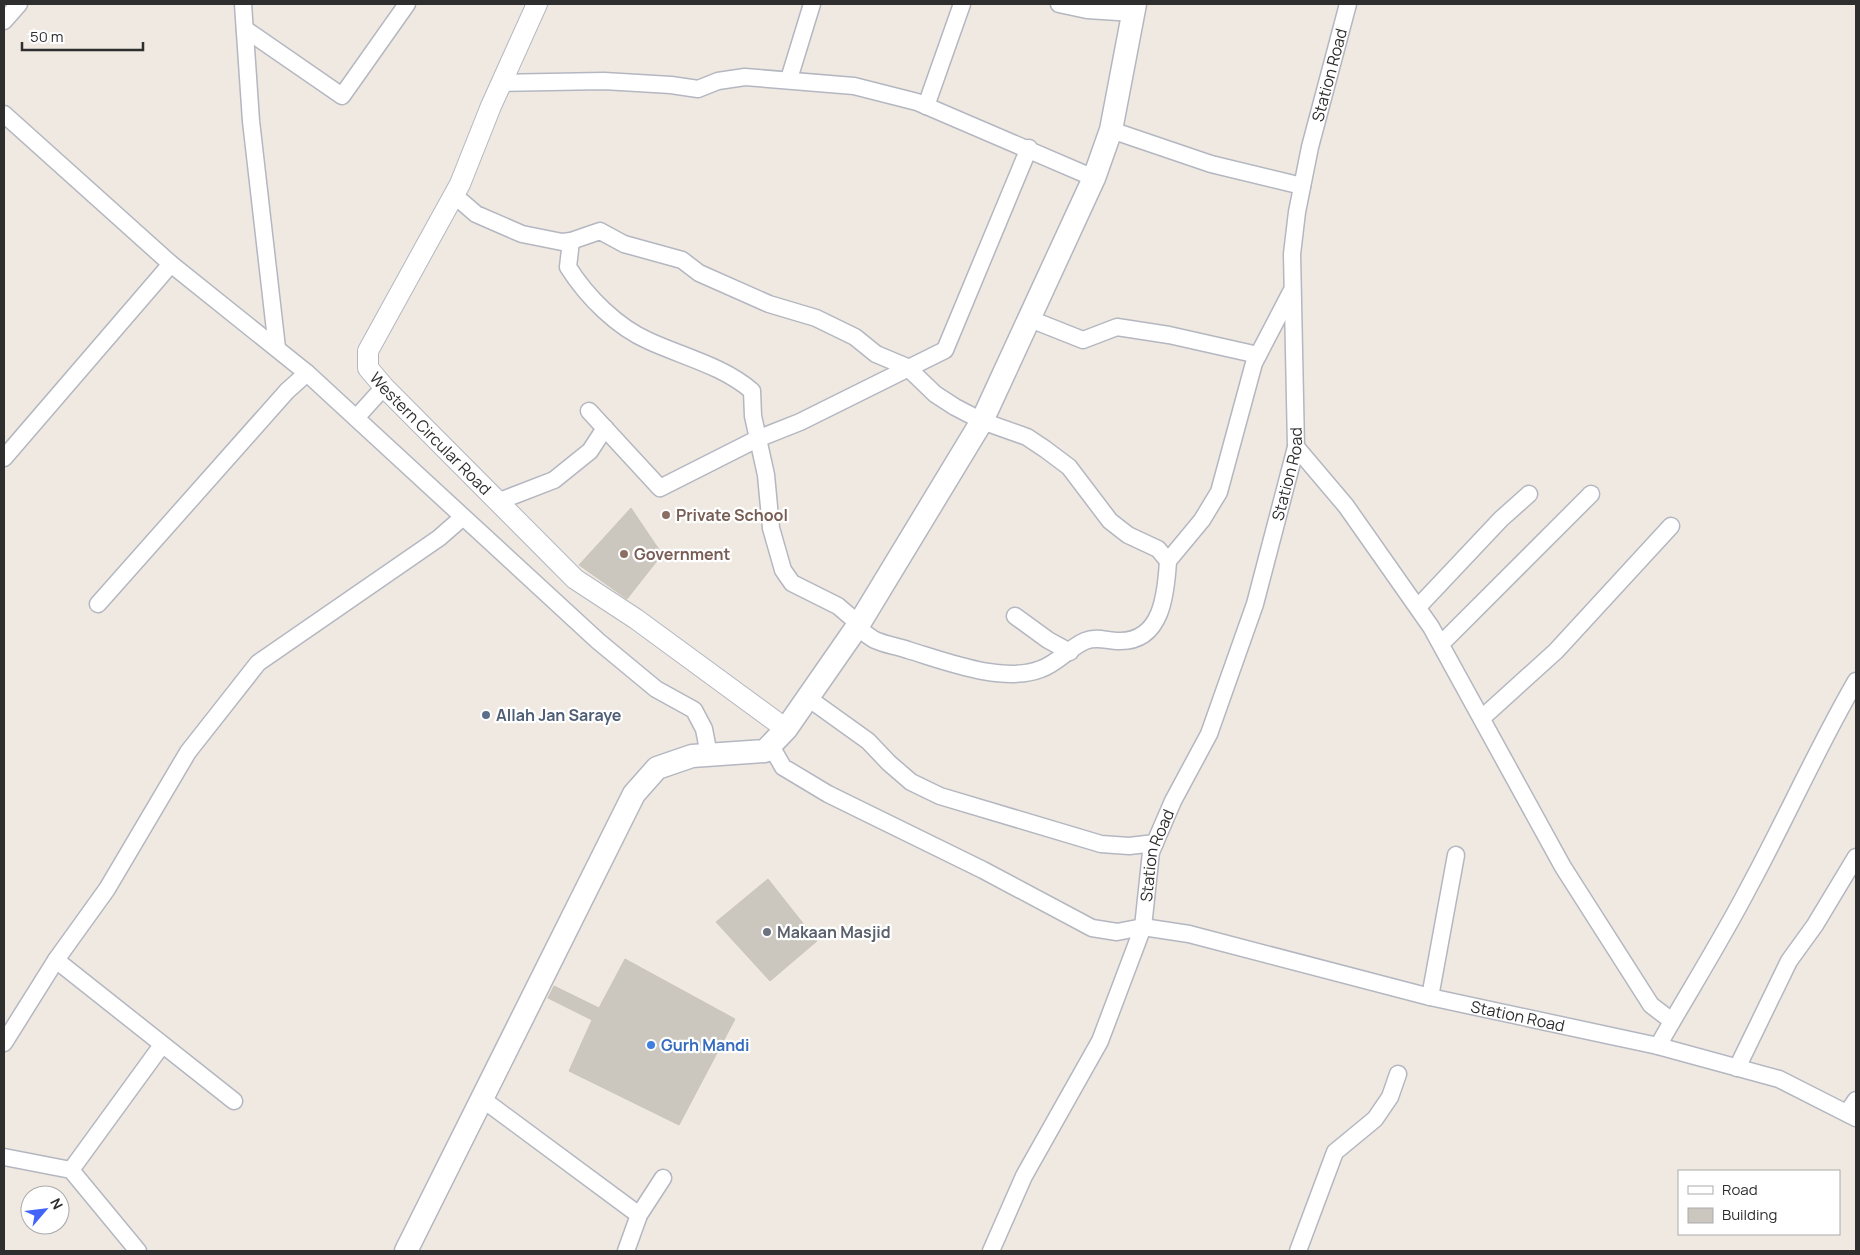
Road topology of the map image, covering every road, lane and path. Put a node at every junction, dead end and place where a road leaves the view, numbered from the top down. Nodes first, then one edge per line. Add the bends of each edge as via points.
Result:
1 (19, 4) edge
2 (243, 4) edge
3 (407, 4) edge
4 (537, 4) edge
5 (812, 4) edge
6 (962, 4) edge
7 (1060, 4) edge
8 (1348, 4) edge
9 (1134, 8) edge
10 (4, 21) edge
11 (245, 30) junction
12 (788, 79) junction
13 (501, 84) junction
14 (926, 106) junction
15 (4, 114) edge
16 (1111, 130) junction
17 (1029, 148) junction
18 (1094, 178) junction
19 (1302, 186) junction
20 (454, 195) junction
21 (570, 242) junction
22 (171, 264) junction
23 (1293, 288) junction
24 (1030, 318) junction
25 (277, 348) junction
26 (1258, 355) junction
27 (907, 367) junction
28 (307, 373) junction
29 (384, 387) junction
30 (589, 411) dead end
31 (356, 418) junction
32 (982, 421) junction
33 (605, 428) junction
34 (757, 439) junction
35 (1296, 447) junction
36 (4, 458) edge
37 (1529, 494) dead end
38 (1591, 494) dead end
39 (498, 502) junction
40 (463, 517) junction
41 (1671, 526) dead end
42 (1168, 561) junction
43 (98, 604) dead end
44 (1418, 607) junction
45 (1015, 616) dead end
46 (858, 626) junction
47 (1441, 644) junction
48 (1070, 652) junction
49 (1856, 681) edge
50 (808, 698) junction
51 (1482, 718) junction
52 (786, 729) junction
53 (771, 746) junction
54 (709, 755) junction
55 (1155, 843) junction
56 (1456, 856) dead end
57 (1856, 858) edge
58 (1143, 927) junction
59 (56, 960) junction
60 (1430, 997) junction
61 (1672, 1021) junction
62 (4, 1044) edge
63 (162, 1045) junction
64 (1658, 1046) junction
65 (1737, 1068) junction
66 (1398, 1074) dead end
67 (481, 1098) junction
68 (1856, 1100) edge
69 (234, 1101) dead end
70 (1852, 1116) edge
71 (4, 1157) edge
72 (71, 1170) junction
73 (663, 1178) dead end
74 (639, 1214) junction
75 (138, 1251) edge
76 (406, 1251) edge
77 (626, 1251) edge
78 (991, 1251) edge
79 (1298, 1251) edge

1 - 10 street
2 - 11 street
3 - 11 street via 342,96
4 - 13 street, Western Circular Road
5 - 12 street
6 - 14 street
7 - 9 street via 1087,10
8 - 19 street, Station Road
9 - 16 main road
11 - 25 street
12 - 13 street via 745,77 718,81 698,89 604,81
12 - 14 street via 854,86
13 - 20 street, Western Circular Road
14 - 17 street
15 - 22 street
16 - 18 main road
16 - 19 street via 1211,164
17 - 18 street
17 - 27 street via 945,350
18 - 24 main road
19 - 23 street, Station Road via 1292,254
20 - 21 street via 476,214 522,234
20 - 29 street, Western Circular Road via 368,351 368,368
21 - 27 street via 600,231 624,244 682,260 699,272 769,304 816,318 855,336 876,354
21 - 34 street via 568,267 590,297 614,317 646,340 737,378 752,391 752,416
22 - 25 street
22 - 36 street
23 - 26 street
23 - 35 street, Station Road
24 - 26 street via 1083,340 1117,327
24 - 32 main road
25 - 28 street
26 - 42 street via 1220,492
27 - 32 street via 935,394
27 - 34 street via 800,422
28 - 31 street
28 - 43 street via 287,391
29 - 31 street
29 - 39 street, Western Circular Road
30 - 33 street
31 - 40 street
32 - 42 street via 1027,437 1058,458 1084,484 1083,488 1110,522 1128,535 1158,549
32 - 46 main road
33 - 34 street via 660,488
33 - 39 street via 590,451 554,480
34 - 46 street via 766,475 771,528 783,570 792,583 838,606
35 - 44 street via 1346,506
35 - 55 street, Station Road via 1255,604 1209,734 1173,801
37 - 44 street
38 - 47 street
39 - 52 street, Western Circular Road via 575,579 636,619
40 - 54 street via 598,641 656,689 694,710 704,729
40 - 59 street via 439,538 258,663 188,752 107,889
41 - 51 street via 1556,651
42 - 48 street via 1159,617 1145,634 1123,641 1088,640
44 - 47 street
45 - 48 street
46 - 48 street via 876,640 893,646 989,672 1009,674 1041,670
46 - 50 main road
47 - 51 street
49 - 61 street via 1749,888
50 - 52 main road
50 - 55 street via 868,741 911,782 940,796 1101,844 1130,846
51 - 61 street via 1563,867 1651,1005
52 - 53 main road
53 - 54 main road via 765,751
53 - 58 street, Station Road via 783,767 828,794 1092,928 1117,932
54 - 67 main road via 692,756 657,768 634,794
55 - 58 street, Station Road via 1151,852
56 - 60 street
57 - 65 street via 1789,961
58 - 60 street, Station Road via 1189,934
58 - 78 street via 1100,1040 1024,1176
59 - 62 street
59 - 63 street
60 - 64 street, Station Road
61 - 64 street
63 - 69 street
63 - 72 street
64 - 65 street, Station Road
65 - 70 street, Station Road via 1779,1079
66 - 79 street via 1390,1097 1375,1119 1334,1152
67 - 74 street
67 - 76 main road
68 - 70 street
71 - 72 street
72 - 75 street
73 - 74 street
74 - 77 street

